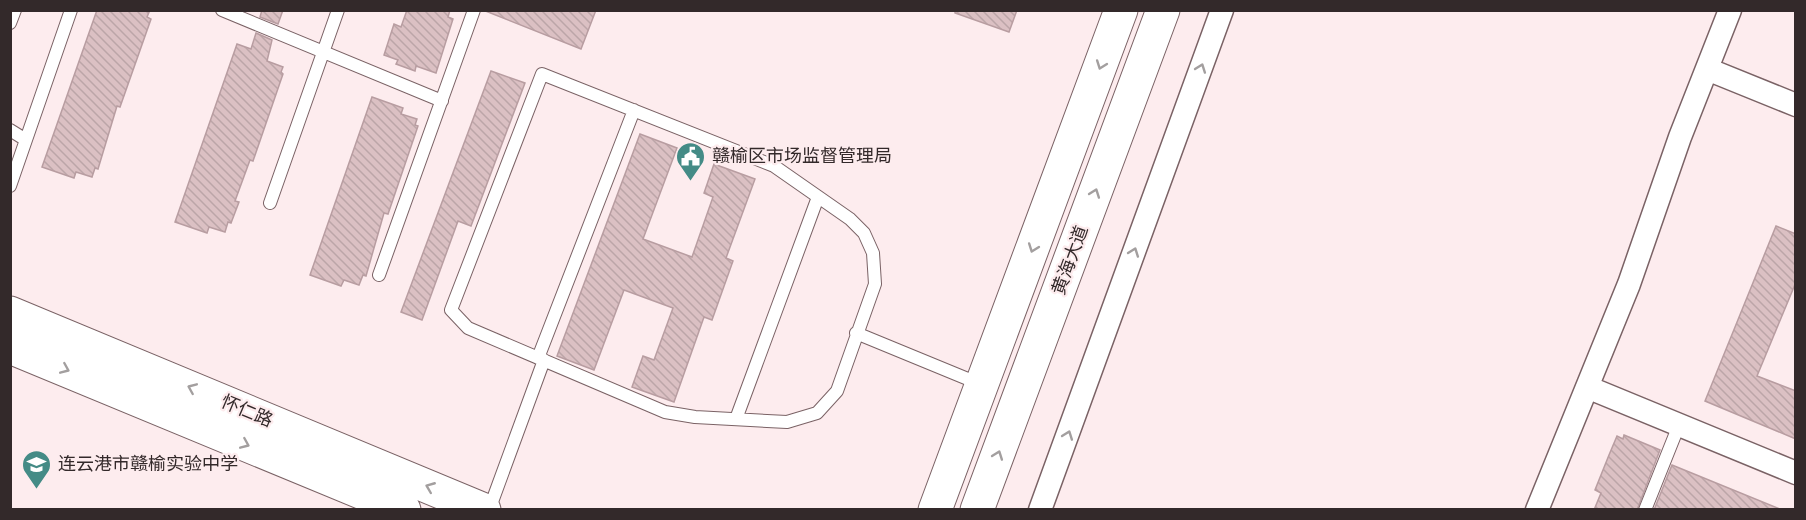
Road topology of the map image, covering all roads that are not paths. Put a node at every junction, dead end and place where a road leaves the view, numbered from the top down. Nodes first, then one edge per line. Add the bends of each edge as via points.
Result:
1 (15, 10) edge
2 (71, 10) edge
3 (222, 10) edge
4 (338, 10) edge
5 (474, 10) edge
6 (1121, 10) edge
7 (1163, 10) edge
8 (1222, 10) edge
9 (1730, 10) edge
10 (10, 23) edge
11 (324, 52) junction
12 (1707, 69) junction
13 (442, 101) junction
14 (1796, 105) edge
15 (634, 110) junction
16 (10, 130) edge
17 (26, 140) junction
18 (10, 186) edge
19 (818, 196) junction
20 (270, 203) dead end
21 (379, 275) dead end
22 (10, 313) edge
23 (856, 333) junction
24 (10, 347) edge
25 (541, 359) junction
26 (982, 385) junction
27 (1587, 387) junction
28 (736, 419) junction
29 (1679, 425) junction
30 (1796, 473) edge
31 (404, 510) edge
32 (486, 510) edge
33 (935, 510) edge
34 (977, 510) edge
35 (1040, 510) edge
36 (1537, 510) edge
37 (1645, 510) edge

1 - 10 lane
2 - 17 lane
3 - 11 lane
4 - 11 lane
5 - 13 lane
6 -> 26 main road
34 -> 7 main road, 黄海大道
35 -> 8 street
9 - 12 street
11 - 13 lane
11 - 20 lane
12 - 14 street
12 - 27 street
13 - 21 lane
15 - 19 lane via 774,166
15 - 25 lane
15 - 25 lane via 542,74 451,310 468,328
16 - 17 lane
17 - 18 lane
19 - 23 lane via 864,233 873,253 875,284
19 - 28 lane
32 -> 22 main road, 怀仁路
23 - 26 lane
23 - 28 lane via 837,391 817,413 787,422
24 -> 31 main road, 怀仁路
25 - 28 lane via 665,412
25 - 32 lane
26 - 33 main road
27 - 29 street
27 - 36 street
29 - 30 street
29 - 37 lane

